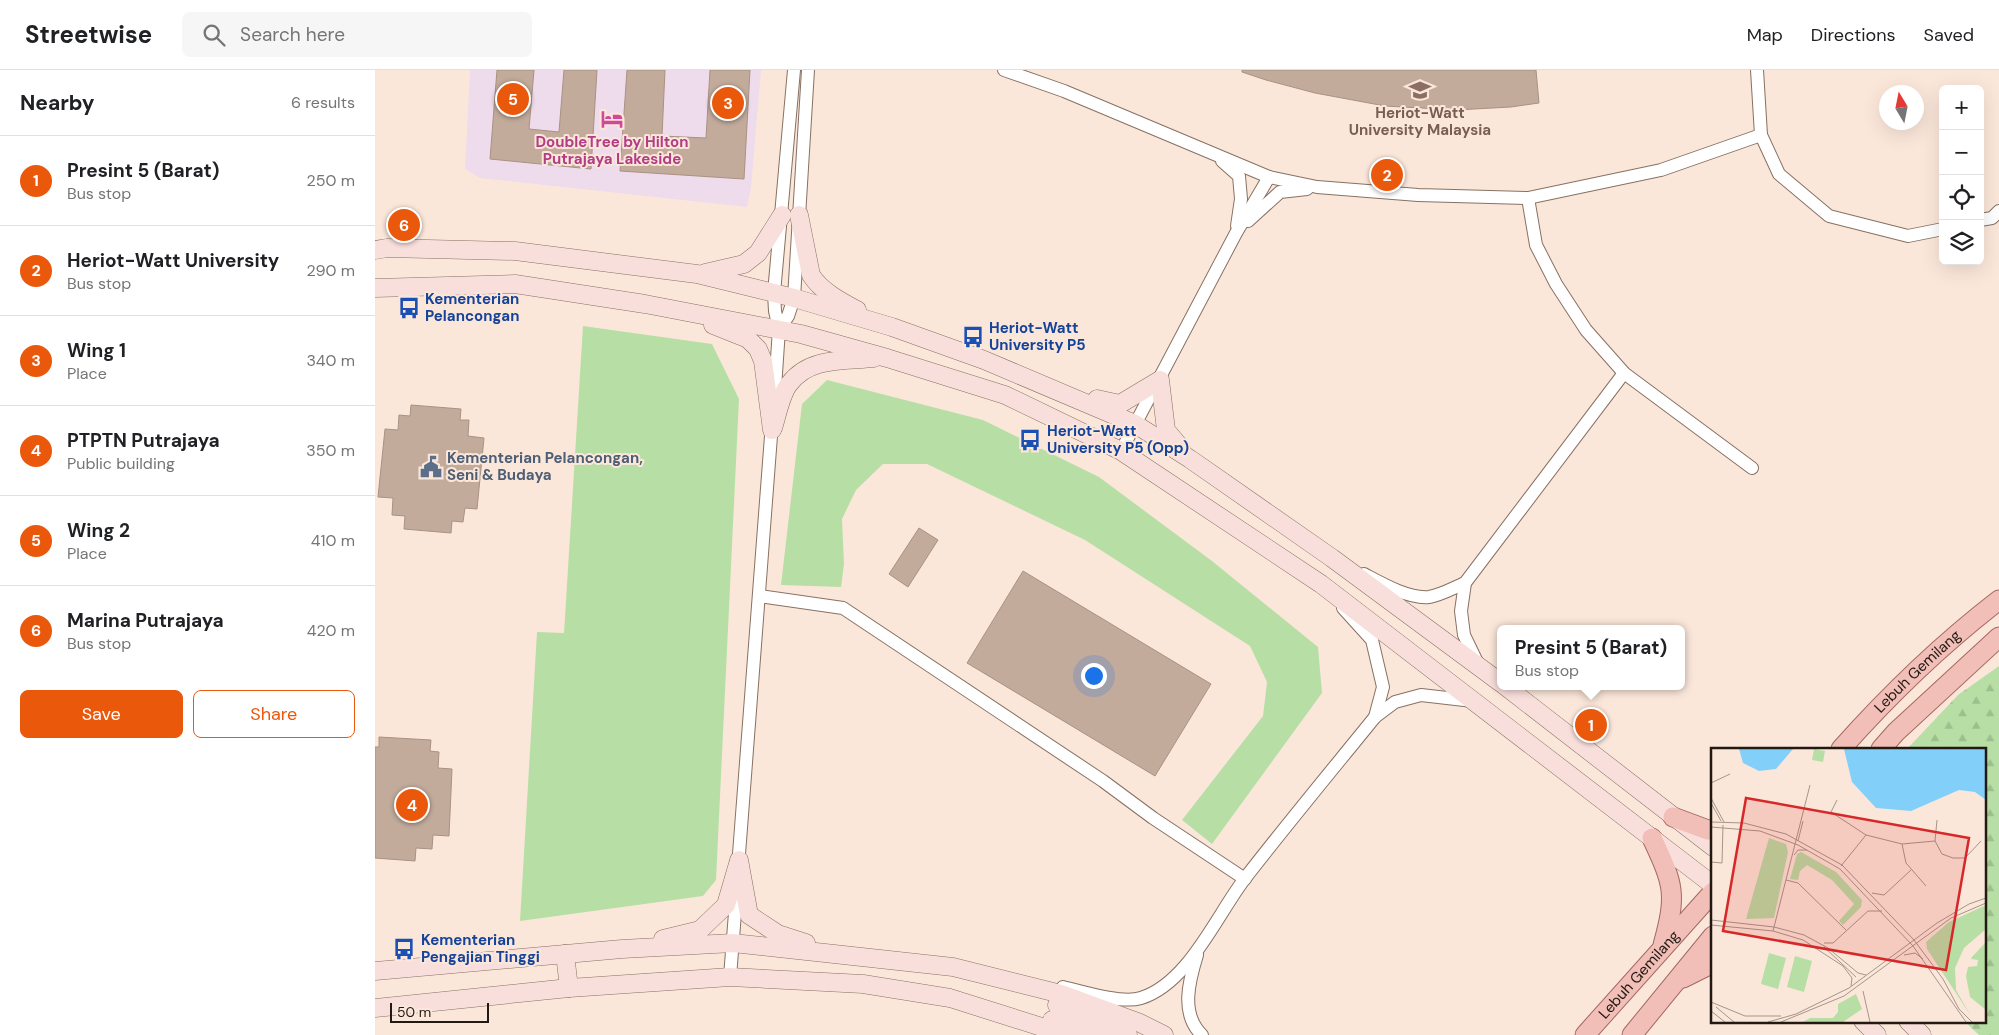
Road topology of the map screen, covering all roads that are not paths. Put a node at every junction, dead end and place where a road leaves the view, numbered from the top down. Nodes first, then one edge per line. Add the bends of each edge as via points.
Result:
1 (794, 70) edge
2 (808, 70) edge
3 (1004, 70) edge
4 (1757, 70) edge
5 (1761, 135) junction
6 (1214, 153) junction
7 (1269, 177) junction
8 (1317, 187) junction
9 (1528, 198) junction
10 (1999, 211) edge
11 (790, 215) junction
12 (1984, 219) edge
13 (1939, 230) edge
14 (1236, 233) junction
15 (375, 250) edge
16 (697, 274) junction
17 (375, 288) edge
18 (774, 293) junction
19 (794, 298) junction
20 (645, 304) junction
21 (892, 327) junction
22 (779, 329) junction
23 (887, 358) junction
24 (1624, 373) junction
25 (1160, 380) junction
26 (1069, 394) junction
27 (1135, 424) junction
28 (772, 430) junction
29 (1121, 451) junction
30 (1190, 459) junction
31 (1752, 468) dead end
32 (1332, 558) junction
33 (1465, 583) junction
34 (1321, 584) junction
35 (759, 596) junction
36 (1999, 600) edge
37 (1999, 637) edge
38 (1479, 666) junction
39 (1497, 680) edge
40 (1510, 690) edge
41 (1475, 701) junction
42 (1375, 717) junction
43 (1842, 748) edge
44 (1882, 748) edge
45 (1673, 816) junction
46 (1711, 830) edge
47 (1652, 838) junction
48 (1711, 845) edge
49 (739, 860) junction
50 (1245, 878) junction
51 (1711, 883) edge
52 (1711, 894) edge
53 (1711, 938) edge
54 (733, 943) junction
55 (1662, 948) junction
56 (621, 949) junction
57 (1198, 950) junction
58 (835, 953) junction
59 (565, 954) junction
60 (1711, 964) edge
61 (953, 967) junction
62 (375, 971) edge
63 (730, 977) junction
64 (1676, 982) junction
65 (569, 988) junction
66 (950, 998) junction
67 (375, 1008) edge
68 (1864, 1022) edge
69 (1909, 1022) edge
70 (1067, 1035) edge
71 (1105, 1035) edge
72 (1128, 1035) edge
73 (1164, 1035) edge
74 (1202, 1035) edge
75 (1585, 1035) edge
76 (1632, 1035) edge
77 (1877, 1035) edge
78 (1922, 1035) edge

1 - 11 street
2 - 11 street
3 - 6 street
4 - 5 street
5 - 9 street via 1661,170
5 - 13 street via 1779,174 1829,216 1908,236
6 - 7 street
6 - 14 street via 1239,176 1241,199
7 - 8 street
7 - 14 street
8 - 9 street via 1418,195
8 - 14 street via 1280,192
9 - 24 street via 1536,246 1556,284 1586,330
10 - 12 street via 1992,218
11 - 16 street via 758,253 744,264
11 - 18 street
11 - 19 street
11 - 21 street via 815,282 833,296
14 - 25 street
15 - 16 street via 515,251
16 - 18 street
17 - 20 street via 515,284
18 - 19 street
18 - 22 street
19 - 21 street
19 - 22 street
20 - 22 street
20 - 28 street via 748,339 758,349 763,361
21 - 26 street
22 - 23 street
22 - 28 street
23 - 28 street via 820,362 803,370 788,385
23 - 29 street via 1005,395
24 - 31 street
24 - 33 street
25 - 26 street via 1120,404
25 - 27 street
25 - 30 street via 1166,430
26 - 27 street
27 - 29 street
27 - 30 street
28 - 35 street
29 - 34 street
30 - 32 street
32 - 33 street via 1397,591 1426,597
32 - 38 street
33 - 38 street via 1461,611 1464,635
34 - 41 street
34 - 42 street via 1372,640 1383,687
35 - 49 street
35 - 50 street via 843,608
36 - 43 main road, Lebuh Gemilang via 1971,621 1874,711
37 - 44 main road, Lebuh Gemilang
38 - 39 street
40 - 45 street
41 - 42 street via 1421,695 1395,702
41 - 47 street
42 - 50 street
45 - 46 main road
45 - 48 street
47 - 51 street
47 - 55 main road via 1668,872 1673,895
49 - 54 street
49 - 56 street via 726,905 700,930
49 - 58 street via 749,915 778,934
50 - 57 street
52 - 55 main road, Lebuh Gemilang
53 - 64 main road, Lebuh Gemilang
54 - 56 street
54 - 58 street
54 - 63 street
55 - 75 main road, Lebuh Gemilang
56 - 59 street
57 - 61 street via 1166,987 1140,999 1112,999 1010,973
57 - 74 street via 1188,984 1188,1005 1194,1027
58 - 61 street
58 - 72 street via 959,978 1047,1001
59 - 62 street
59 - 65 street
60 - 64 main road
61 - 73 street via 1061,994
63 - 65 street
63 - 66 street via 863,984
64 - 76 main road, Lebuh Gemilang
65 - 67 street
66 - 70 street
66 - 71 street via 1003,1007
68 - 77 street
69 - 78 street

